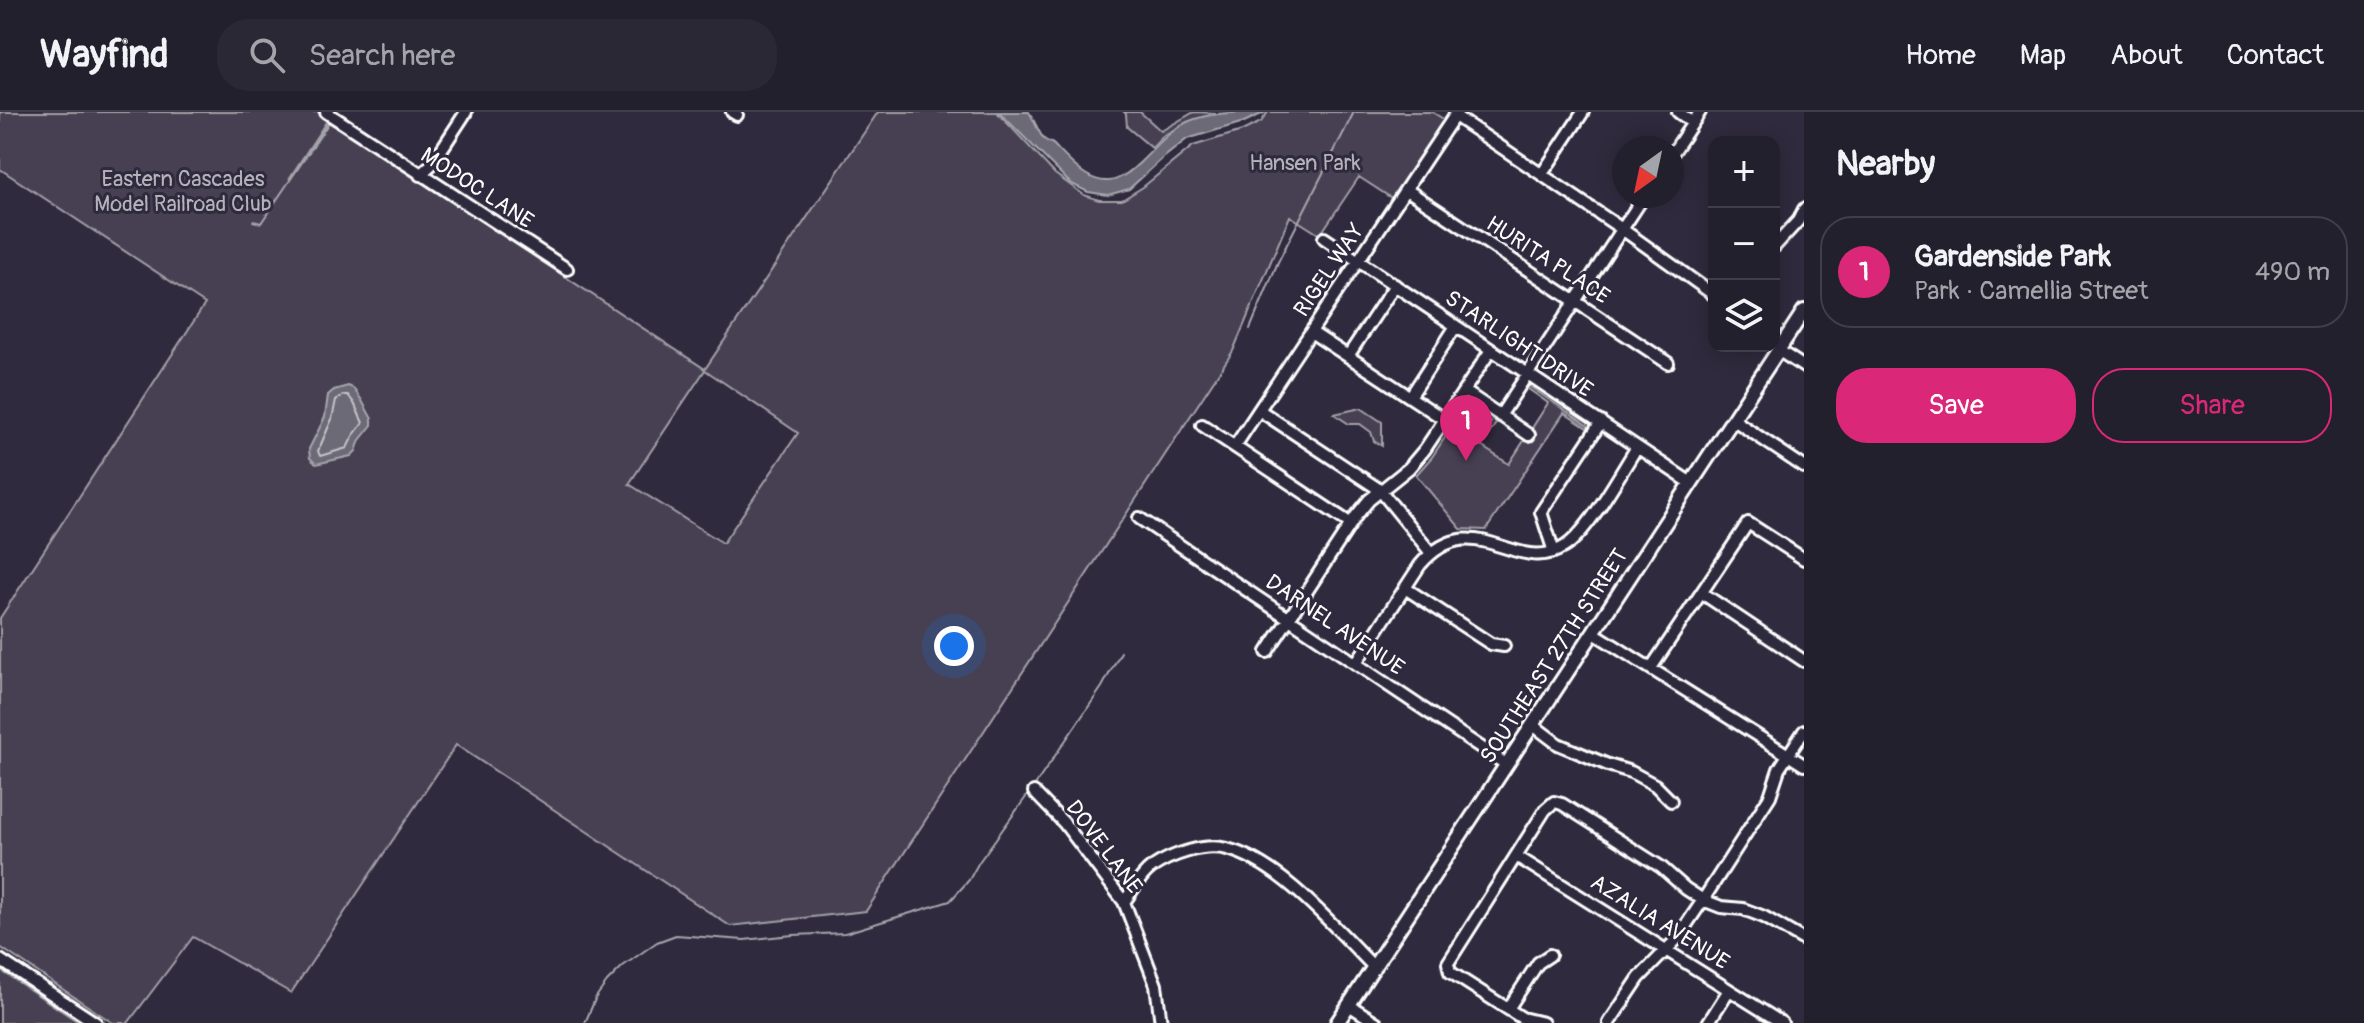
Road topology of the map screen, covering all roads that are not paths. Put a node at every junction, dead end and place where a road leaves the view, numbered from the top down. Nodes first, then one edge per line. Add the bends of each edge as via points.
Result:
1 (326, 112) edge
2 (466, 112) edge
3 (1583, 112) edge
4 (1678, 112) edge
5 (1700, 112) edge
6 (1456, 114) edge
7 (1693, 123) junction
8 (1684, 136) edge
9 (1542, 174) junction
10 (420, 175) junction
11 (1407, 190) junction
12 (1636, 208) edge
13 (1804, 209) edge
14 (1622, 229) junction
15 (1324, 238) dead end
16 (1780, 240) edge
17 (1359, 261) junction
18 (567, 269) dead end
19 (1395, 285) junction
20 (1708, 291) edge
21 (1576, 302) junction
22 (1804, 311) edge
23 (1456, 326) junction
24 (1311, 332) junction
25 (1780, 341) edge
26 (1780, 345) edge
27 (1491, 350) junction
28 (1773, 352) edge
29 (1348, 356) junction
30 (1668, 363) dead end
31 (1804, 367) edge
32 (1528, 373) junction
33 (1464, 391) junction
34 (1410, 397) junction
35 (1259, 410) junction
36 (1500, 416) junction
37 (1445, 420) junction
38 (1734, 420) junction
39 (1601, 422) junction
40 (1202, 425) dead end
41 (1529, 435) dead end
42 (1235, 446) junction
43 (1637, 447) junction
44 (1804, 467) edge
45 (1691, 483) junction
46 (1380, 490) junction
47 (1139, 518) dead end
48 (1351, 524) junction
49 (1554, 552) junction
50 (1431, 553) junction
51 (1804, 559) edge
52 (1405, 588) junction
53 (1702, 593) junction
54 (1289, 618) junction
55 (1594, 633) junction
56 (1504, 646) dead end
57 (1267, 652) dead end
58 (1804, 661) edge
59 (1356, 663) junction
60 (1651, 668) junction
61 (1533, 725) junction
62 (1804, 731) edge
63 (1788, 755) junction
64 (1507, 765) junction
65 (1804, 765) edge
66 (1034, 792) dead end
67 (1671, 801) dead end
68 (1516, 856) junction
69 (1703, 900) junction
70 (1124, 902) junction
71 (1802, 934) edge
72 (1666, 951) junction
73 (1550, 955) dead end
74 (0, 960) edge
75 (1374, 967) junction
76 (1729, 990) junction
77 (1349, 1005) junction
78 (1508, 1009) junction
79 (96, 1023) edge
80 (1161, 1023) edge
81 (1337, 1023) edge
82 (1377, 1023) edge
83 (1543, 1023) edge
84 (1609, 1023) edge
85 (1708, 1023) edge
86 (1782, 1023) edge

1 - 10 street, MODOC LANE
2 - 10 street
3 - 9 street
4 - 7 street
5 - 7 street
6 - 9 street
6 - 11 street, RIGEL WAY
7 - 8 street
9 - 14 street
10 - 18 street, MODOC LANE
11 - 17 street, RIGEL WAY
11 - 21 street, HURITA PLACE
12 - 14 street
13 - 16 street
14 - 20 street
14 - 21 street
15 - 17 street, STARLIGHT DRIVE
17 - 19 street, STARLIGHT DRIVE
17 - 24 street, RIGEL WAY
19 - 23 street, STARLIGHT DRIVE
19 - 29 street
21 - 30 street, HURITA PLACE
21 - 32 street
22 - 25 main road, SOUTHEAST 27TH STREET
23 - 27 street, STARLIGHT DRIVE
23 - 34 street
24 - 29 street
24 - 35 street, RIGEL WAY
26 - 31 street
27 - 32 street, STARLIGHT DRIVE
27 - 33 street
28 - 38 main road, SOUTHEAST 27TH STREET
29 - 34 street
32 - 36 street
32 - 39 street, STARLIGHT DRIVE
33 - 36 street
33 - 37 street
34 - 37 street
35 - 42 street, RIGEL WAY
35 - 46 street
36 - 41 street
37 - 46 street via 1416,461
38 - 44 street
38 - 45 main road, SOUTHEAST 27TH STREET
39 - 43 street, STARLIGHT DRIVE
39 - 49 street via 1541,512
40 - 42 street
42 - 48 street
43 - 45 street, STARLIGHT DRIVE
43 - 49 street via 1580,533
45 - 55 main road, SOUTHEAST 27TH STREET
46 - 48 street
46 - 50 street
47 - 54 street, DARNEL AVENUE
48 - 54 street
49 - 50 street via 1534,554 1473,539 1452,541
50 - 52 street
51 - 53 street via 1748,523
52 - 56 street via 1491,644
52 - 59 street
53 - 58 street
53 - 60 street
54 - 57 street
54 - 59 street, DARNEL AVENUE
55 - 60 street
55 - 61 main road, SOUTHEAST 27TH STREET
59 - 64 street, DARNEL AVENUE
60 - 63 street
61 - 64 main road, SOUTHEAST 27TH STREET
61 - 67 street via 1558,744 1655,785
62 - 63 street
63 - 65 street
63 - 69 street via 1770,796
64 - 75 main road, SOUTHEAST 27TH STREET
66 - 70 street, DOVE LANE
68 - 69 street via 1554,802 1661,867
68 - 72 street, AZALIA AVENUE
68 - 78 street via 1447,969
69 - 71 street via 1743,909
69 - 72 street
70 - 75 street via 1149,869 1200,848 1226,849 1307,898
70 - 80 street, DOVE LANE via 1156,985
72 - 76 street, AZALIA AVENUE
72 - 84 street via 1639,978
73 - 78 street via 1538,963
74 - 79 street
75 - 77 main road, SOUTHEAST 27TH STREET
76 - 85 street
76 - 86 street, AZALIA AVENUE
77 - 81 main road, SOUTHEAST 27TH STREET
77 - 82 street
78 - 83 street

